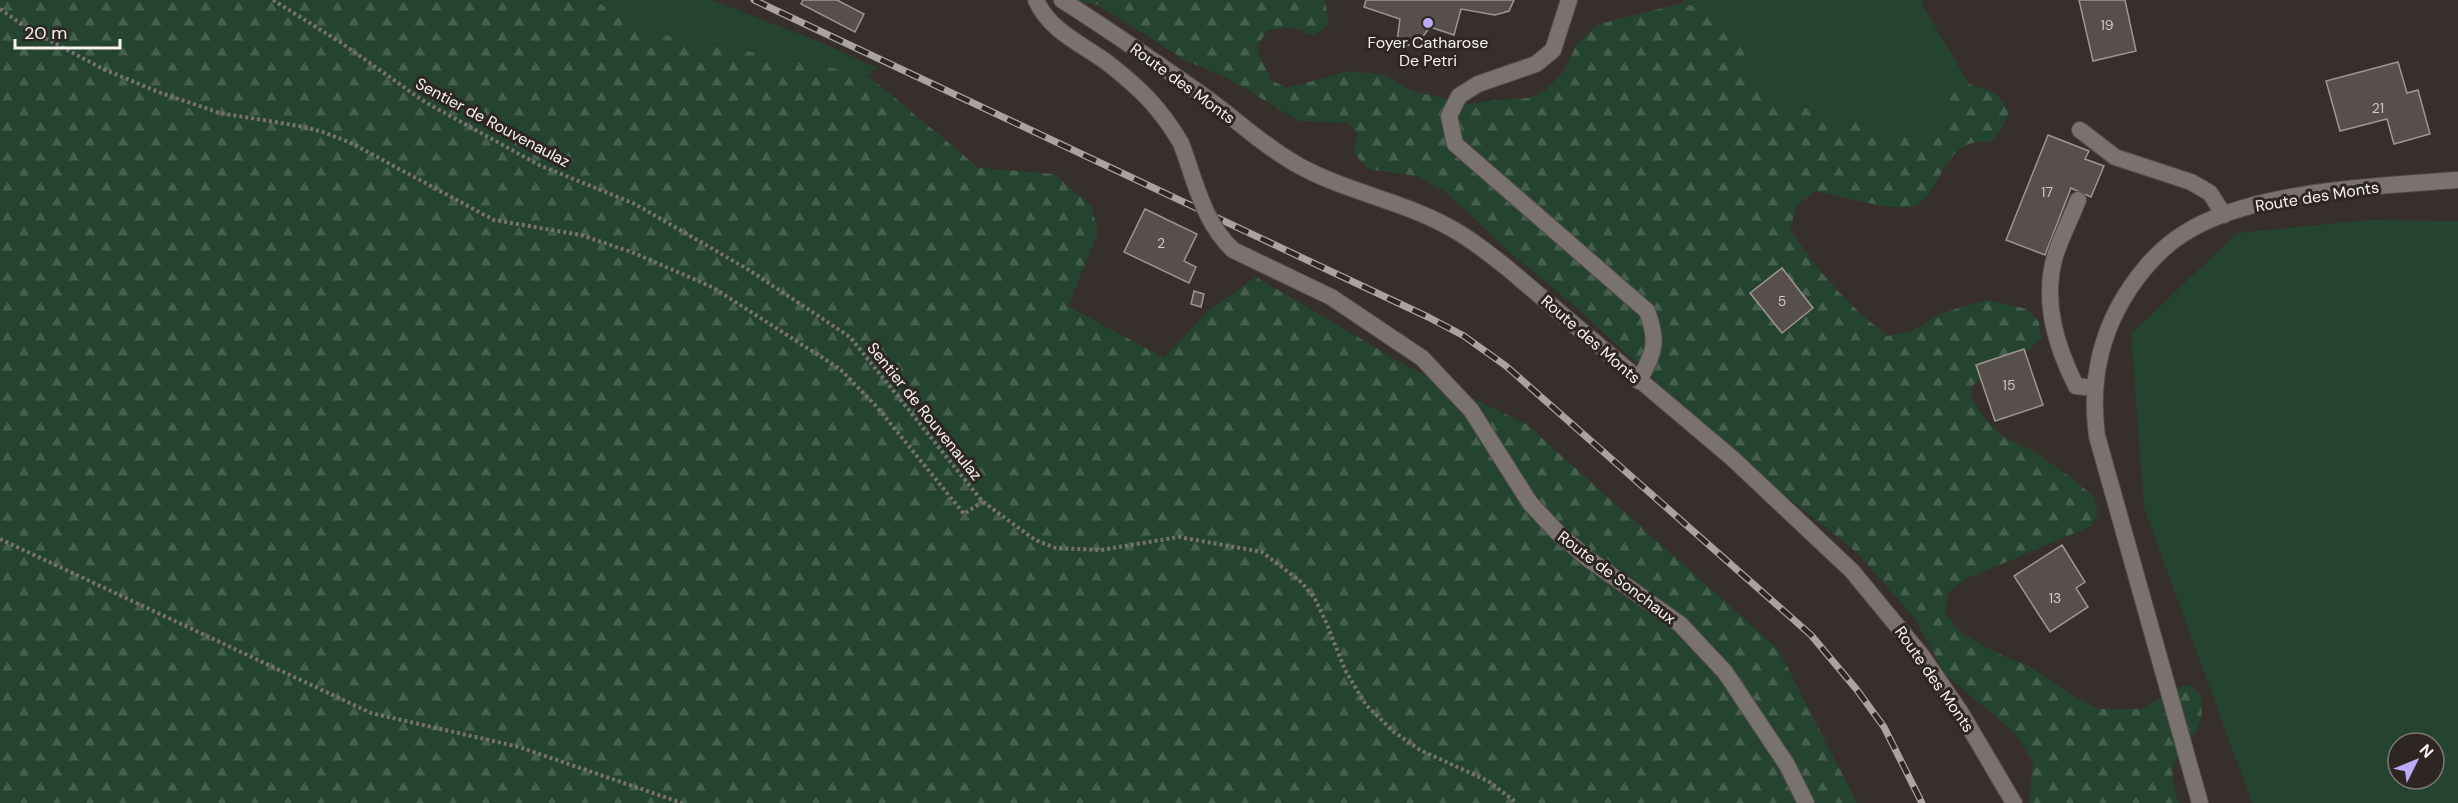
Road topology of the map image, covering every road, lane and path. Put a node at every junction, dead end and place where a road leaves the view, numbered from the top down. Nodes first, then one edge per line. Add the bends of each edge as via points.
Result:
1 (273, 0) edge
2 (1036, 0) edge
3 (1062, 0) edge
4 (1569, 0) edge
5 (0, 9) edge
6 (2080, 130) dead end
7 (2458, 180) edge
8 (2078, 200) dead end
9 (2224, 215) junction
10 (1639, 381) junction
11 (2094, 388) junction
12 (982, 501) junction
13 (0, 539) edge
14 (682, 803) edge
15 (1517, 803) edge
16 (1806, 803) edge
17 (2014, 803) edge
18 (2200, 803) edge

1 - 12 path, Sentier de Rouvenaulaz via 425,102 539,165 635,204 749,270 850,337
2 - 16 street, Route de Sonchaux, bridge via 1060,32 1106,62 1164,115 1181,143 1222,239 1233,249 1331,297 1422,358 1471,410 1530,503 1557,532 1680,624 1725,672 1787,765
3 - 10 street, Route des Monts via 1122,38 1296,165 1446,225 1475,243
4 - 10 street via 1553,50 1536,64 1478,84 1459,96 1449,116 1455,144 1647,311 1654,351
5 - 12 path via 30,30 103,69 161,93 220,113 323,132 351,143 494,220 582,235 712,288 840,369 877,407 964,514
6 - 9 street via 2115,157 2191,182 2210,193
7 - 9 street, Route des Monts via 2319,193
8 - 11 street via 2055,257 2051,293 2053,330 2076,386
9 - 11 street, Route des Monts via 2183,233 2141,273 2111,321
10 - 17 street, Route des Monts via 1732,458 1852,571 1922,656
11 - 18 street, Route des Monts via 2103,457
12 - 15 path, Sentier de Rouvenaulaz via 1035,540 1056,548 1101,550 1179,537 1262,552 1314,597 1345,670 1366,705 1420,750 1488,781
13 - 14 path via 371,714 519,747

